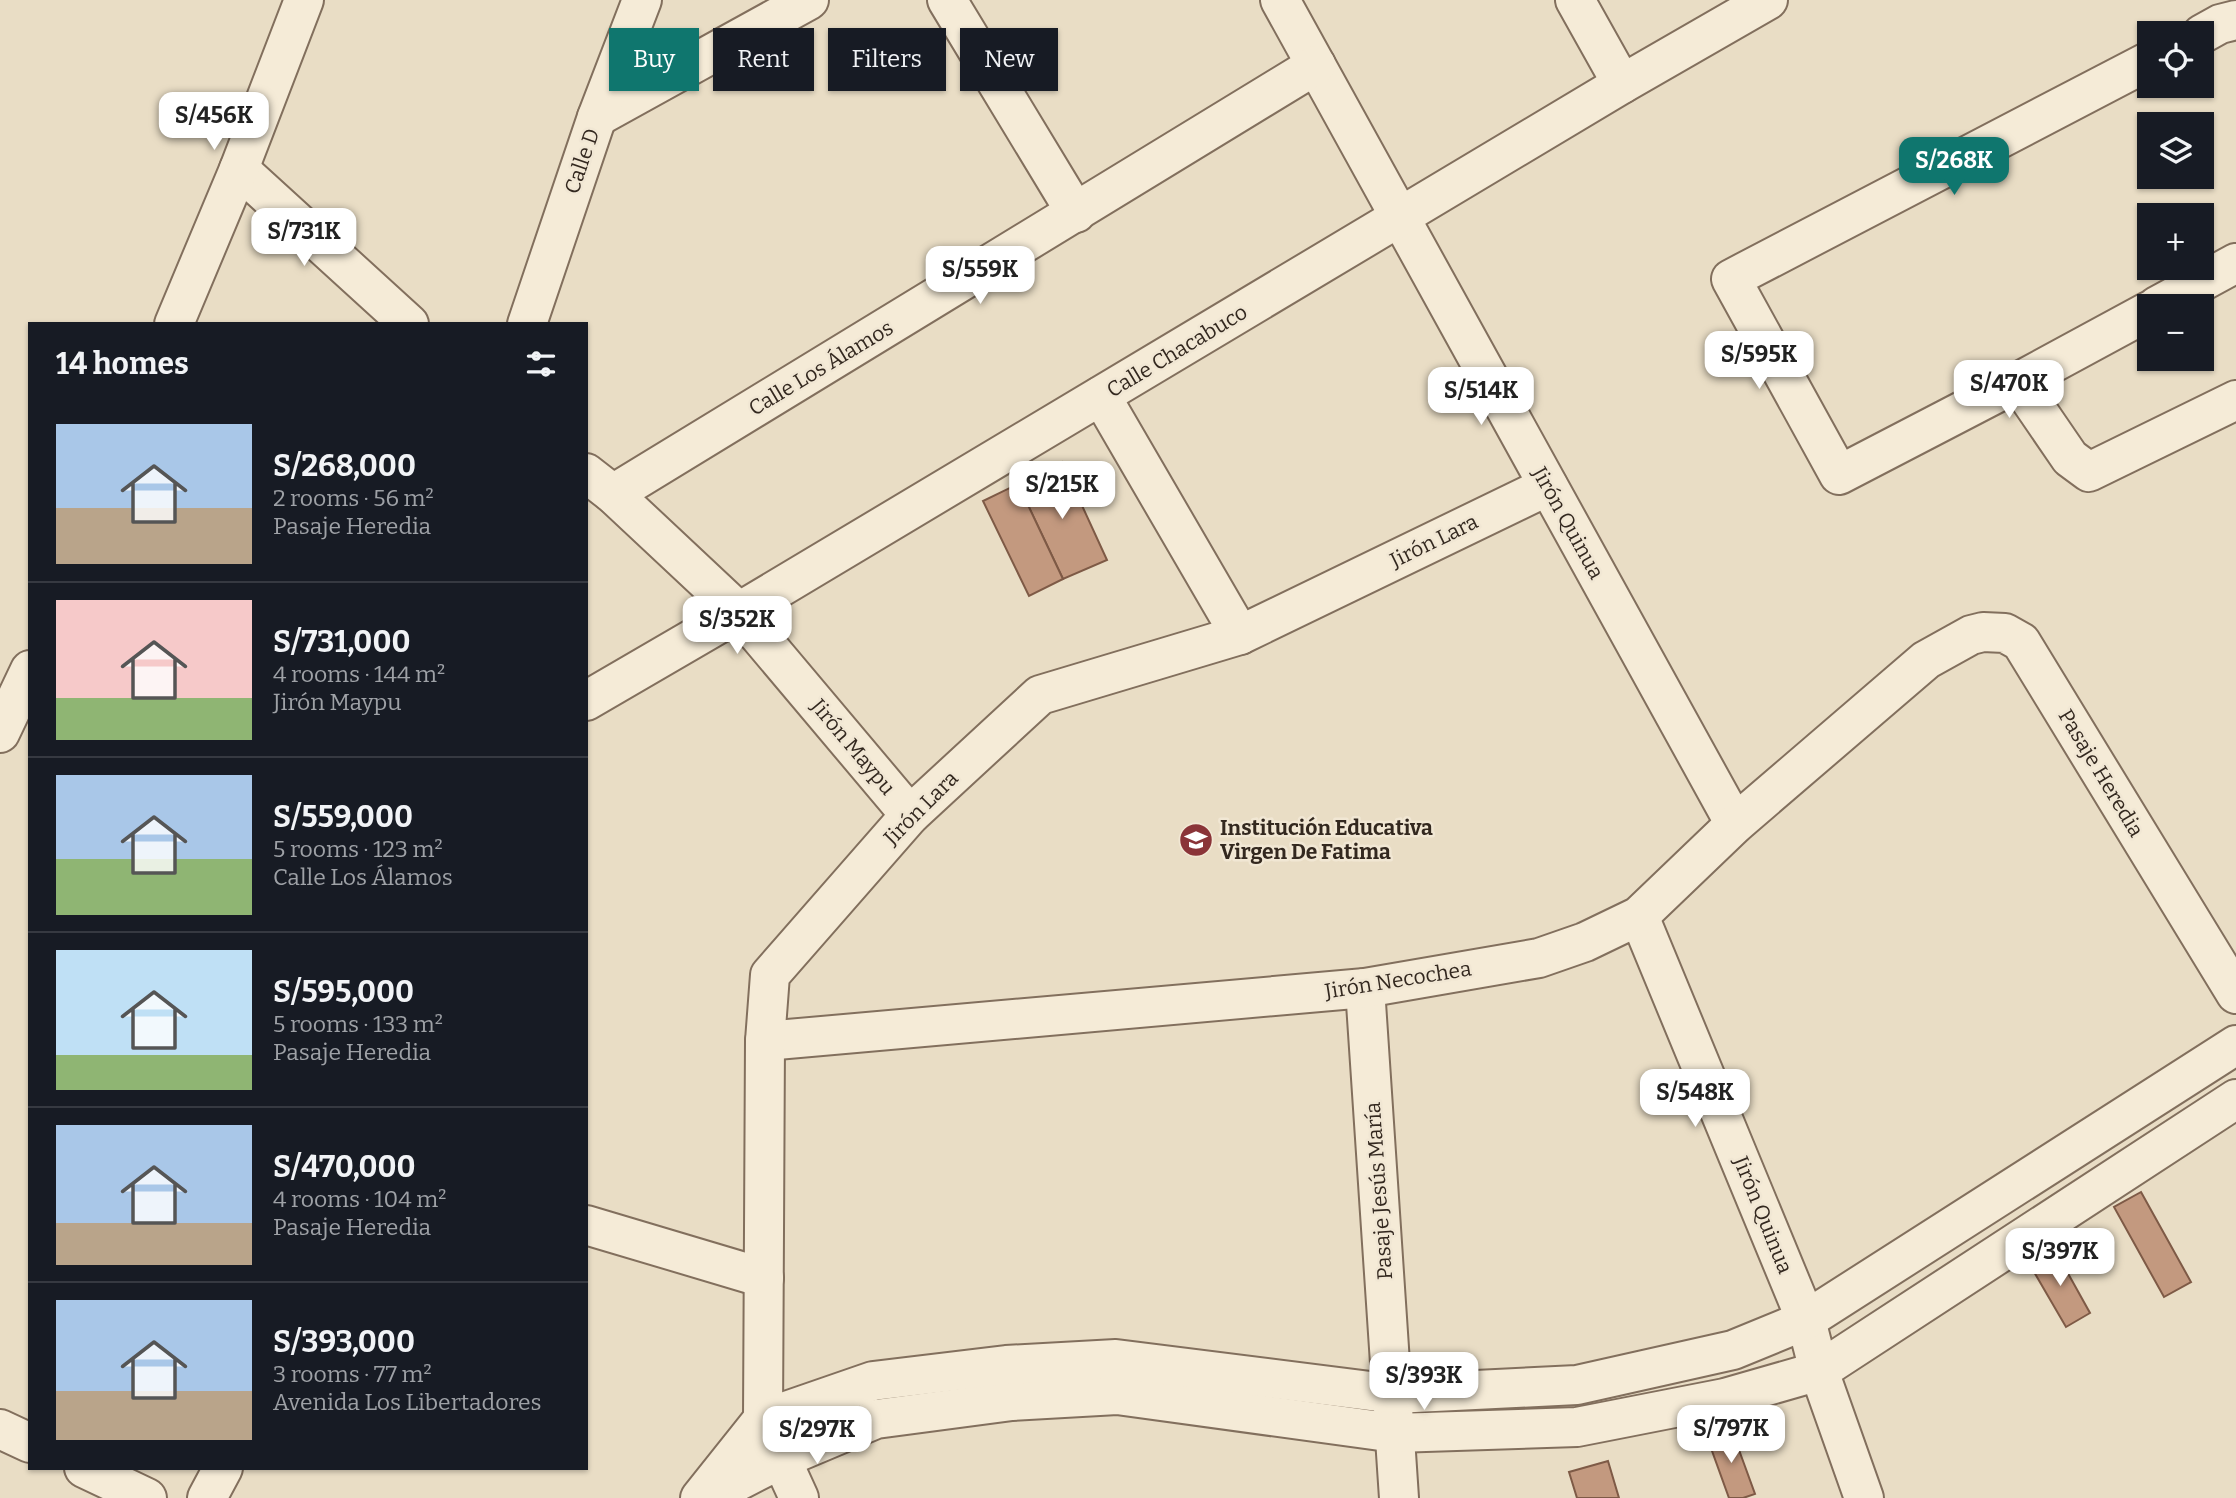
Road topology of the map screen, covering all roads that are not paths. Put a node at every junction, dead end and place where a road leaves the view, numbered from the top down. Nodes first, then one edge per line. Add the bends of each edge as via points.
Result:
1 (304, 0) edge
2 (642, 0) edge
3 (810, 0) edge
4 (947, 0) edge
5 (1280, 0) edge
6 (1575, 0) edge
7 (1768, 0) edge
8 (2236, 20) edge
9 (2214, 27) edge
10 (1316, 65) junction
11 (2137, 67) edge
12 (1622, 84) junction
13 (597, 117) junction
14 (239, 169) junction
15 (1076, 213) junction
16 (1400, 218) junction
17 (2236, 263) edge
18 (2179, 294) edge
19 (2137, 318) edge
20 (175, 322) edge
21 (407, 322) edge
22 (528, 322) edge
23 (2018, 382) junction
24 (1101, 396) junction
25 (2236, 400) edge
26 (599, 484) edge
27 (1548, 486) junction
28 (739, 612) junction
29 (1240, 635) junction
30 (1926, 660) joint
31 (588, 700) edge
32 (910, 815) junction
33 (1735, 824) junction
34 (1639, 916) junction
35 (1365, 988) junction
36 (2236, 994) edge
37 (765, 1041) junction
38 (2236, 1045) edge
39 (2236, 1099) edge
40 (588, 1226) edge
41 (764, 1278) junction
42 (1806, 1320) junction
43 (1819, 1371) junction
44 (1394, 1394) junction
45 (763, 1419) junction
46 (0, 1429) edge
47 (1395, 1433) junction
48 (28, 1442) edge
49 (781, 1460) junction
50 (88, 1470) edge
51 (222, 1470) edge
52 (147, 1498) edge
53 (208, 1498) edge
54 (699, 1498) edge
55 (705, 1498) edge
56 (799, 1498) edge
57 (1399, 1498) edge
58 (1864, 1498) edge

1 - 14 street
2 - 13 street, Calle D
3 - 13 street
4 - 15 street
5 - 10 street, Jirón Quinua
6 - 12 street
7 - 12 street, Calle Chacabuco
8 - 9 street
10 - 15 street, Calle Los Álamos
10 - 16 street, Jirón Quinua
11 - 23 street via 1731,279 1839,475
12 - 16 street, Calle Chacabuco
13 - 22 street, Calle D
14 - 20 street
14 - 21 street
15 - 26 street, Calle Los Álamos
16 - 24 street, Calle Chacabuco
16 - 27 street, Jirón Quinua
17 - 18 street
19 - 23 street
23 - 25 street via 2070,458 2089,472
24 - 28 street, Calle Chacabuco
24 - 29 street
26 - 28 street, Jirón Maypu
27 - 29 street, Jirón Lara
27 - 33 street, Jirón Quinua
28 - 31 street, Calle Chacabuco
28 - 32 street, Jirón Maypu
29 - 32 street, Jirón Lara via 1040,695
30 - 33 street, Jirón Necochea
30 - 36 street, Pasaje Heredia via 1983,632 2005,634 2021,642
32 - 37 street, Jirón Lara via 770,975
33 - 34 street, Jirón Necochea
34 - 35 street, Jirón Necochea via 1539,958
34 - 42 street, Jirón Quinua
35 - 37 street, Jirón Necochea
35 - 44 street, Pasaje Jesús María
37 - 41 street, Jirón Lara
38 - 42 street
39 - 43 street
40 - 41 street
41 - 45 street, Jirón Lara
42 - 43 street, Jirón Quinua
42 - 44 street via 1733,1350 1577,1385
43 - 47 street via 1725,1398 1577,1427
43 - 58 street
44 - 45 street via 1116,1359 1006,1365 873,1381
44 - 47 street, Pasaje Jesús María
45 - 49 street, Jirón Lara
45 - 54 street
46 - 48 street
47 - 49 street via 1117,1395 1012,1401 876,1419
47 - 57 street, Pasaje Jesús María
49 - 55 street
49 - 56 street, Jirón Lara
50 - 52 street
51 - 53 street

